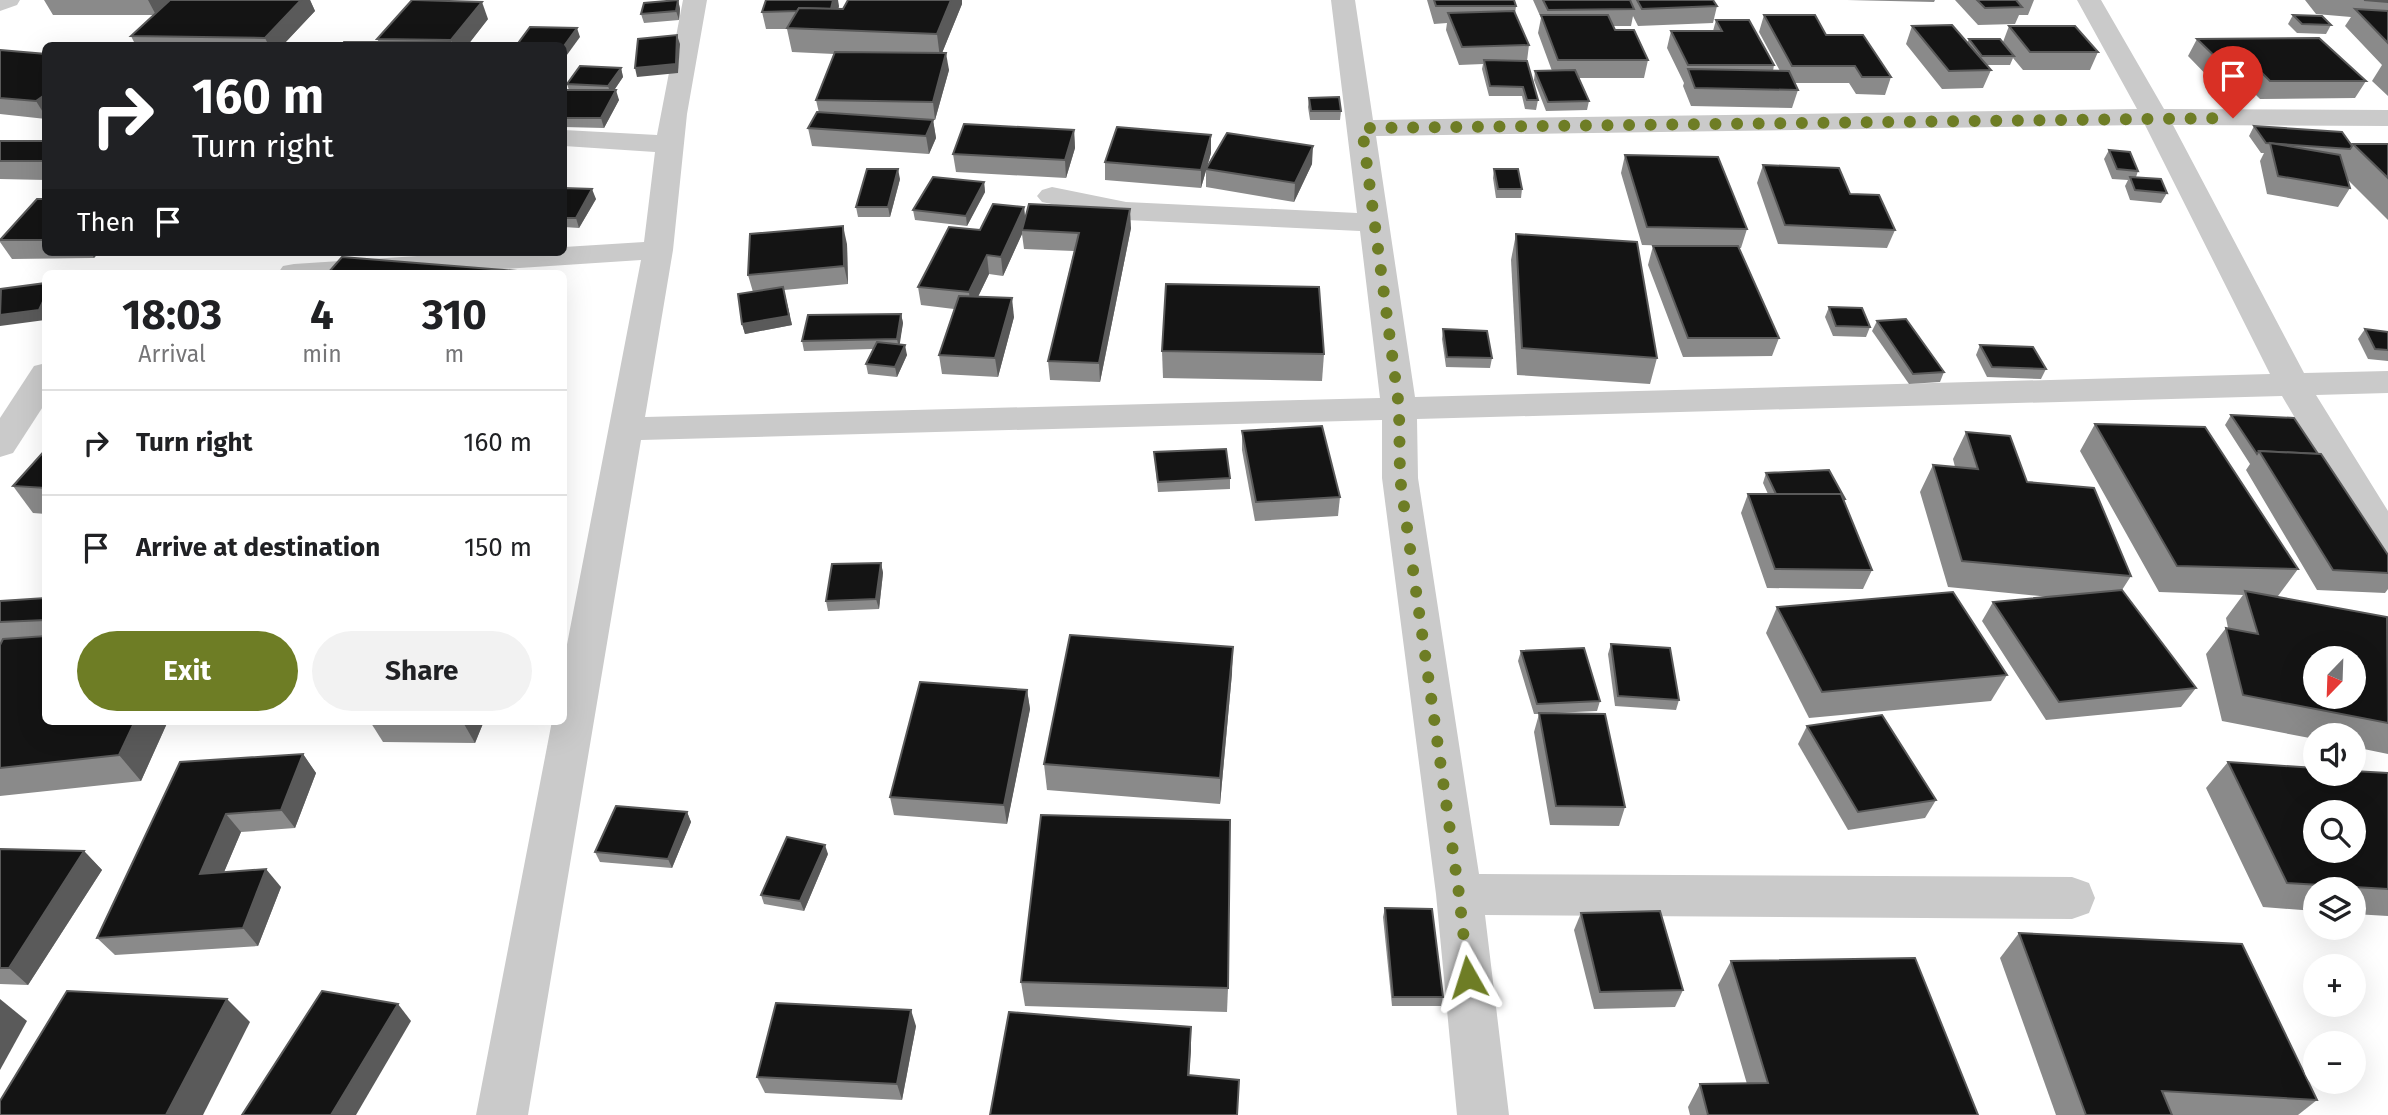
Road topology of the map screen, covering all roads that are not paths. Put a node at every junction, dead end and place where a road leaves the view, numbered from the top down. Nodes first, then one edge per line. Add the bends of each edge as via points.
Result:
1 (8, 0) edge
2 (695, 0) edge
3 (1343, 0) edge
4 (2089, 0) edge
5 (0, 4) edge
6 (2155, 117) junction
7 (2388, 118) edge
8 (1362, 128) junction
9 (567, 138) edge
10 (670, 144) junction
11 (1052, 196) dead end
12 (1374, 223) junction
13 (658, 250) junction
14 (563, 256) edge
15 (567, 256) edge
16 (342, 270) edge
17 (42, 379) edge
18 (2388, 382) edge
19 (2292, 383) junction
20 (1399, 407) junction
21 (626, 429) junction
22 (0, 445) edge
23 (2388, 543) edge
24 (1459, 894) junction
25 (2072, 898) dead end
26 (502, 1115) edge
27 (1483, 1115) edge

1 - 5 street
2 - 10 street
3 - 8 street
4 - 6 street
6 - 7 street
6 - 8 street
6 - 19 street
8 - 12 street
9 - 10 street
10 - 13 street
11 - 12 street via 1126,211
12 - 20 street
13 - 15 street
13 - 21 street
14 - 16 street
17 - 22 street
18 - 19 street
19 - 20 street
19 - 23 street
20 - 21 street
20 - 24 street via 1400,478
21 - 26 street
24 - 25 street
24 - 27 street

